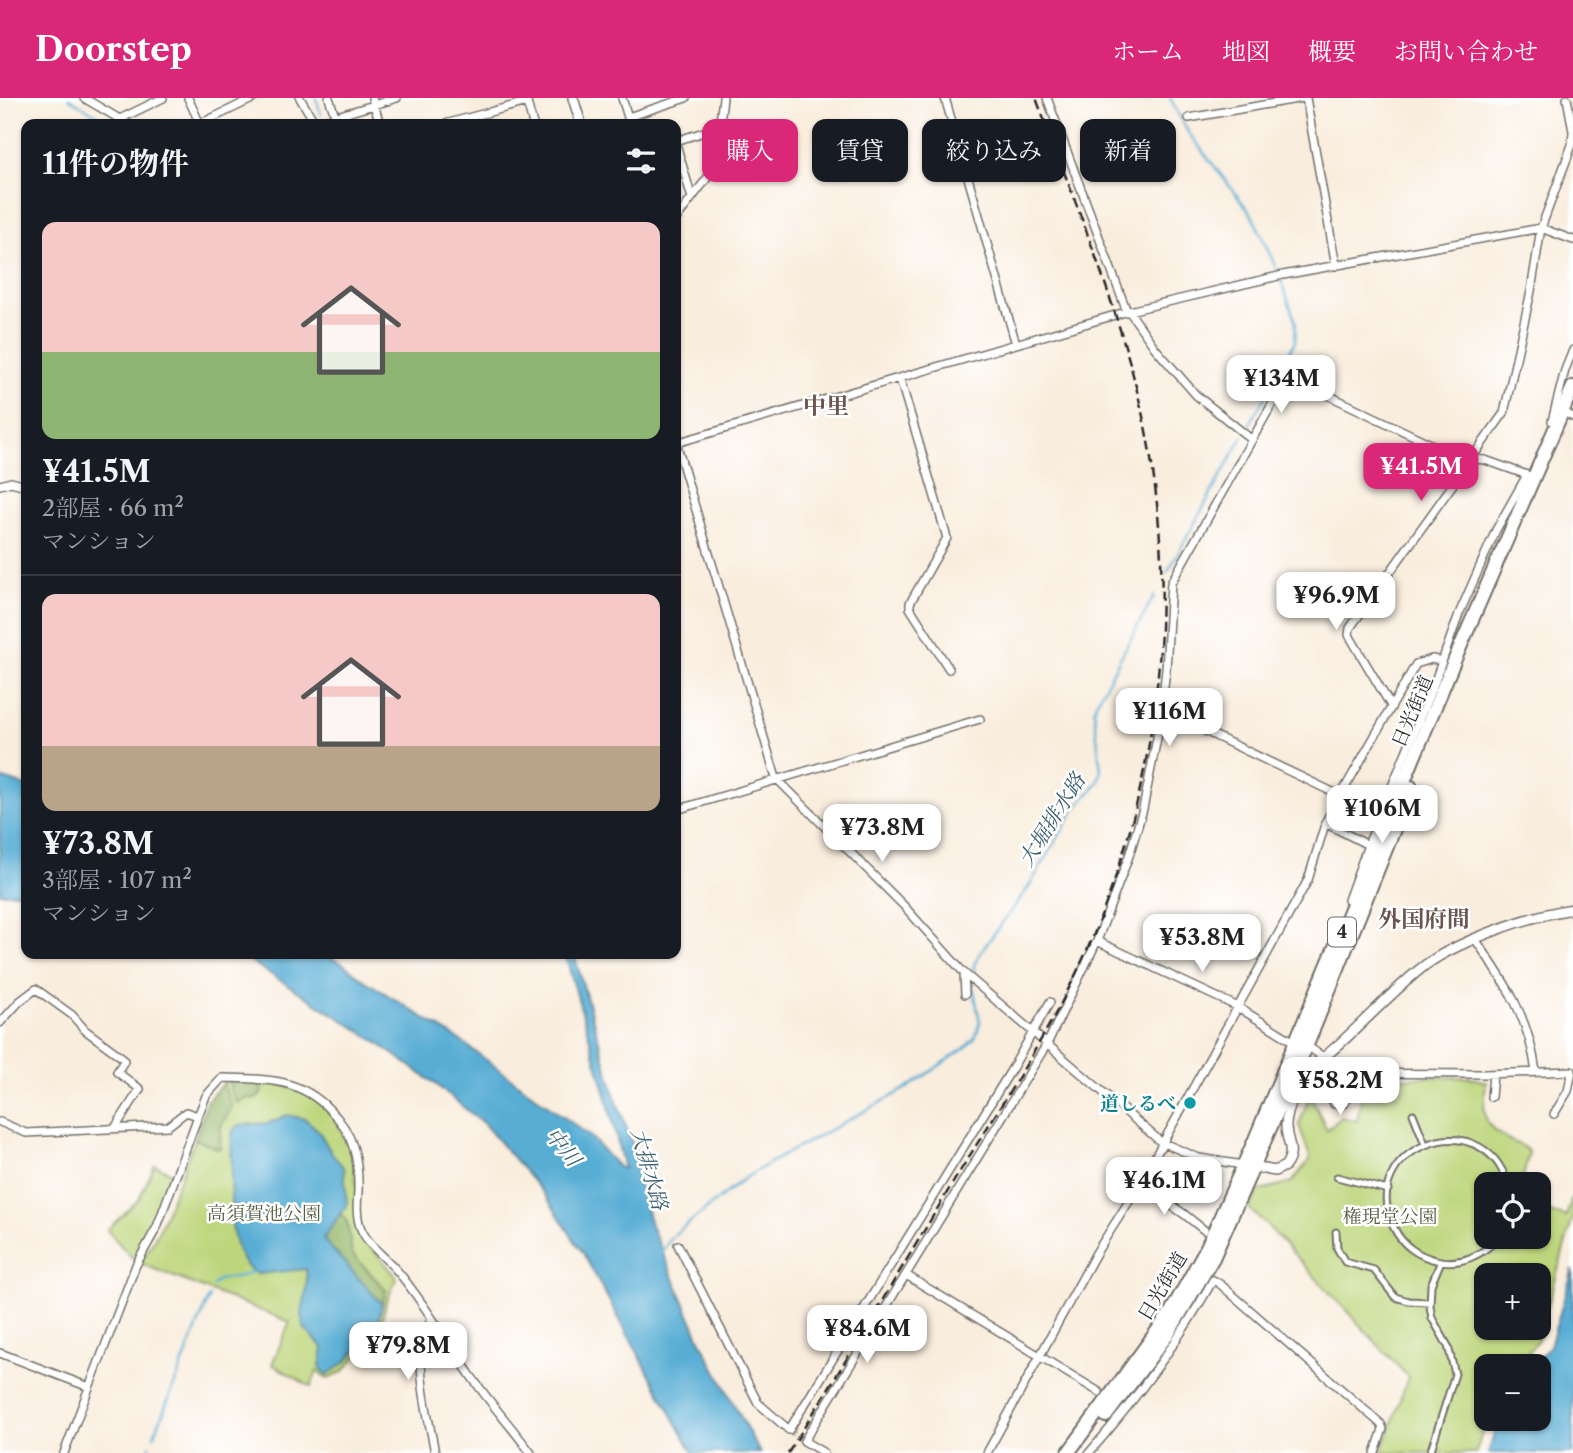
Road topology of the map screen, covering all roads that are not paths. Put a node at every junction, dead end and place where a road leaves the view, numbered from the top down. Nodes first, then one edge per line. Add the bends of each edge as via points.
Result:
1 (84, 98) edge
2 (163, 98) edge
3 (188, 98) edge
4 (254, 98) edge
5 (300, 98) edge
6 (329, 98) edge
7 (397, 98) edge
8 (573, 98) edge
9 (622, 98) edge
10 (686, 98) edge
11 (723, 98) edge
12 (945, 98) edge
13 (1047, 98) edge
14 (1304, 98) edge
15 (1567, 98) edge
16 (526, 100) edge
17 (373, 101) edge
18 (1572, 114) edge
19 (1189, 118) dead end
20 (120, 119) joint
21 (198, 119) edge
22 (210, 119) edge
23 (310, 119) edge
24 (334, 119) edge
25 (336, 119) edge
26 (378, 119) edge
27 (462, 119) edge
28 (532, 119) edge
29 (579, 119) edge
30 (629, 119) edge
31 (632, 119) edge
32 (720, 119) edge
33 (702, 133) edge
34 (681, 140) edge
35 (681, 160) edge
36 (704, 182) edge
37 (692, 198) junction
38 (681, 212) edge
39 (1541, 228) junction
40 (1573, 240) edge
41 (1336, 266) junction
42 (1128, 312) junction
43 (1016, 344) junction
44 (1573, 350) edge
45 (900, 379) junction
46 (1573, 387) edge
47 (1567, 414) edge
48 (1251, 439) junction
49 (681, 442) edge
50 (681, 460) edge
51 (1468, 460) junction
52 (1530, 476) junction
53 (0, 485) edge
54 (21, 485) edge
55 (1442, 661) junction
56 (948, 669) dead end
57 (1391, 706) junction
58 (1161, 710) junction
59 (980, 719) dead end
60 (776, 778) junction
61 (1341, 796) junction
62 (681, 808) edge
63 (1325, 823) junction
64 (1368, 845) junction
65 (1573, 909) edge
66 (1350, 911) junction
67 (1475, 939) junction
68 (1097, 941) junction
69 (964, 973) junction
70 (965, 994) dead end
71 (1050, 1002) dead end
72 (1236, 1006) junction
73 (0, 1023) edge
74 (1033, 1031) junction
75 (1291, 1040) dead end
76 (1047, 1044) junction
77 (1310, 1048) dead end
78 (1323, 1056) junction
79 (1311, 1067) junction
80 (1573, 1069) edge
81 (1536, 1072) junction
82 (1322, 1073) junction
83 (1350, 1074) junction
84 (1493, 1074) junction
85 (1491, 1097) dead end
86 (1413, 1114) dead end
87 (1554, 1114) dead end
88 (198, 1116) junction
89 (0, 1122) edge
90 (115, 1128) junction
91 (1161, 1142) junction
92 (1425, 1144) junction
93 (1249, 1166) junction
94 (1503, 1172) edge
95 (1338, 1177) dead end
96 (1140, 1184) junction
97 (1388, 1190) junction
98 (1204, 1230) dead end
99 (1336, 1232) dead end
100 (678, 1245) dead end
101 (1485, 1249) edge
102 (1441, 1261) junction
103 (906, 1275) junction
104 (1429, 1302) junction
105 (432, 1319) junction
106 (0, 1353) edge
107 (1039, 1356) junction
108 (89, 1387) junction
109 (1099, 1392) dead end
110 (64, 1453) edge
111 (435, 1453) edge
112 (531, 1453) edge
113 (824, 1453) edge
114 (987, 1453) edge
115 (1068, 1453) edge
116 (1076, 1453) edge
117 (1089, 1453) edge
118 (1376, 1453) edge
119 (1430, 1453) edge

1 - 20 street
2 - 20 street
3 - 21 street
4 - 22 street
5 - 23 street
6 - 24 street
7 - 17 street
8 - 29 street
9 - 30 street
10 - 31 street
11 - 32 street
12 - 43 street
13 - 42 street
14 - 19 street
14 - 41 street
15 - 18 street
16 - 27 street
16 - 28 street
17 - 25 street
17 - 26 street
18 - 39 street via 1572,145
33 - 34 street
35 - 37 street
36 - 37 street
37 - 38 street
39 - 40 street
39 - 41 street
39 - 51 street via 1504,413
41 - 42 street
42 - 43 street
42 - 48 street via 1196,396
43 - 45 street
44 - 47 street via 1552,421
45 - 49 street
45 - 56 street via 947,538 910,608
46 - 47 highway, 日光街道 / 4
47 - 52 highway, 日光街道 / 4
47 - 93 highway, 日光街道 / 4 via 1309,1040
48 - 51 street via 1288,376
48 - 58 street via 1171,583
50 - 60 street
51 - 52 street via 1485,460
51 - 57 street via 1350,628 1349,635
52 - 55 street via 1496,530
52 - 66 highway, 日光街道 / 4
53 - 54 street
55 - 57 street via 1416,664
55 - 64 street
57 - 61 street
58 - 61 street
58 - 68 street via 1143,809
59 - 60 street
60 - 62 street
60 - 69 street
61 - 63 street
63 - 64 street
63 - 72 street via 1308,880
64 - 66 street via 1345,909
65 - 67 street
66 - 93 highway, 日光街道 / 4
67 - 78 street via 1428,963
67 - 81 street via 1501,974 1525,1021
68 - 72 street
68 - 76 street
69 - 70 street
69 - 74 street
71 - 74 street
72 - 75 street
72 - 91 street
73 - 90 street via 36,989 122,1058 117,1072 140,1088
74 - 76 street
74 - 100 street via 789,1430 758,1403
76 - 91 street
76 - 103 street
77 - 78 street
78 - 79 street
79 - 82 street
79 - 93 street via 1296,1087 1286,1122 1292,1153 1289,1161 1280,1170
80 - 81 street
80 - 87 street via 1568,1091
81 - 84 street
82 - 83 street
82 - 83 street via 1334,1104 1345,1103
83 - 84 street
84 - 85 street
86 - 92 street
88 - 90 street via 186,1112 168,1126
88 - 105 street via 206,1096 222,1078 284,1082 330,1109 356,1151 359,1226
88 - 108 street
89 - 90 street via 26,1133
91 - 93 street via 1199,1158
91 - 96 street
92 - 94 street via 1452,1139 1477,1146
92 - 97 street via 1401,1161
93 - 115 highway, 日光街道 / 4 via 1178,1301
93 - 116 highway, 日光街道 / 4 via 1213,1258 1180,1315
95 - 97 street
96 - 98 street
96 - 107 street
97 - 102 street via 1389,1215 1400,1237 1420,1254
99 - 104 street via 1337,1248 1345,1262 1374,1270 1395,1297
101 - 102 street via 1470,1258
102 - 104 street
103 - 107 street
103 - 113 street via 804,1441
104 - 119 street via 1455,1374
105 - 111 street via 423,1336 422,1379
105 - 112 street
106 - 108 street
107 - 109 street
107 - 114 street
108 - 110 street
117 - 118 street via 1176,1343 1213,1280 1381,1424

